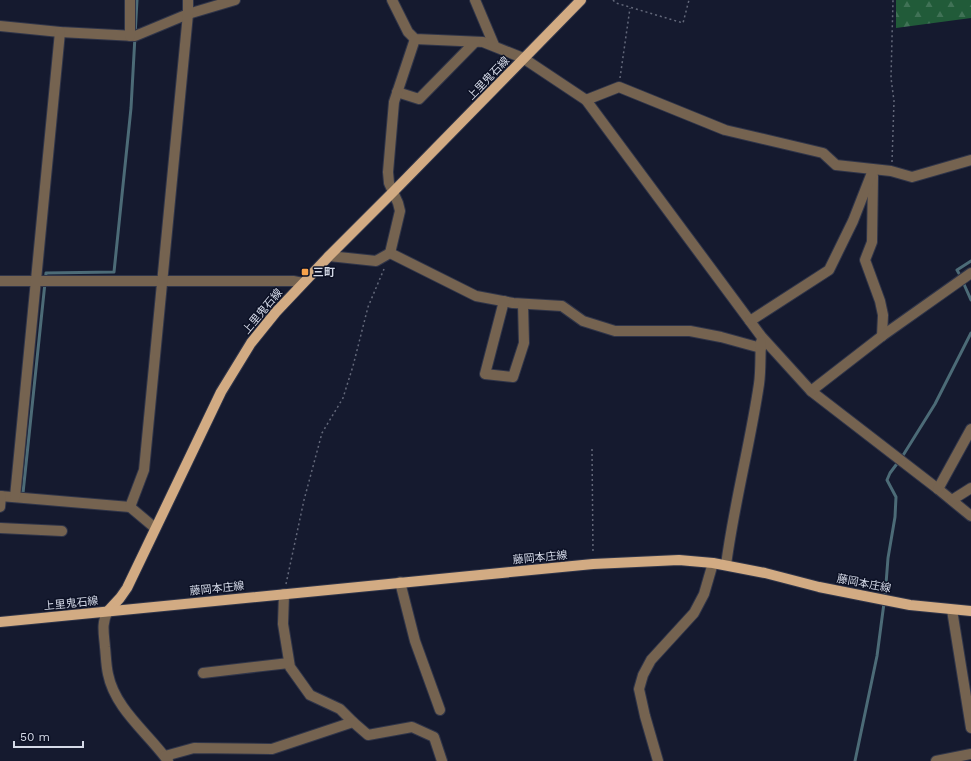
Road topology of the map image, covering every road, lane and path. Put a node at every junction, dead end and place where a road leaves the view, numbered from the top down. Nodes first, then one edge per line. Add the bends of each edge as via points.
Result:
1 (130, 0) edge
2 (188, 0) edge
3 (235, 0) edge
4 (392, 0) edge
5 (475, 0) edge
6 (581, 0) edge
7 (613, 0) edge
8 (689, 0) edge
9 (893, 0) edge
10 (631, 7) junction
11 (188, 14) junction
12 (0, 26) edge
13 (60, 32) junction
14 (130, 36) junction
15 (415, 39) junction
16 (475, 42) junction
17 (494, 45) junction
18 (523, 58) junction
19 (619, 87) junction
20 (397, 92) junction
21 (586, 100) junction
22 (971, 160) edge
23 (873, 170) junction
24 (891, 171) junction
25 (393, 192) junction
26 (390, 253) junction
27 (329, 256) junction
28 (971, 273) edge
29 (162, 280) junction
30 (0, 281) edge
31 (36, 281) junction
32 (303, 283) junction
33 (504, 302) junction
34 (523, 304) junction
35 (750, 321) junction
36 (761, 336) junction
37 (882, 336) junction
38 (761, 348) junction
39 (811, 391) junction
40 (971, 429) edge
41 (592, 449) dead end
42 (971, 488) edge
43 (938, 489) junction
44 (0, 496) edge
45 (15, 498) junction
46 (952, 500) junction
47 (0, 507) edge
48 (130, 507) junction
49 (971, 516) edge
50 (0, 528) edge
51 (156, 528) junction
52 (62, 531) dead end
53 (714, 563) junction
54 (593, 564) junction
55 (726, 565) junction
56 (400, 582) junction
57 (284, 594) junction
58 (952, 610) junction
59 (108, 611) junction
60 (971, 611) edge
61 (0, 622) edge
62 (289, 663) junction
63 (203, 673) dead end
64 (440, 710) dead end
65 (352, 722) junction
66 (971, 728) edge
67 (971, 754) edge
68 (166, 759) edge
69 (442, 761) edge
70 (658, 761) edge
71 (936, 761) edge

1 - 14 street
2 - 11 street
3 - 11 street
4 - 15 street via 408,32
5 - 17 street
6 - 18 main road, 上里鬼石線
7 - 10 path
8 - 10 path via 684,23
9 - 24 path via 891,78 894,101
10 - 19 path
11 - 14 street
11 - 29 street
12 - 13 street
13 - 14 street
13 - 31 street
15 - 16 street
15 - 20 street
16 - 17 street
16 - 20 street via 419,99
17 - 18 street
18 - 21 street
18 - 25 main road, 上里鬼石線
19 - 21 street
19 - 23 street via 725,130 823,153 836,165
20 - 25 street via 388,172
21 - 35 street
22 - 24 street via 912,177
23 - 24 street
23 - 35 street via 829,270
23 - 37 street via 872,242 865,260 880,301
25 - 26 street via 400,211
25 - 27 main road, 上里鬼石線
26 - 27 street via 376,261
26 - 33 street via 476,296
26 - 57 path via 368,307 343,398 322,434 304,500
27 - 32 main road, 上里鬼石線
28 - 37 street
29 - 31 street
29 - 32 street
29 - 48 street via 144,470
30 - 31 street
31 - 45 street
32 - 51 main road, 上里鬼石線 via 263,328 238,362
33 - 34 street
33 - 34 street via 485,374 513,377 524,342
34 - 38 street via 562,306 583,321 615,331 690,332
35 - 36 street
36 - 38 street
36 - 39 street
37 - 39 street
38 - 55 street via 759,382
39 - 43 street
40 - 43 street
41 - 54 path
42 - 46 street
43 - 46 street
44 - 45 street
44 - 47 street
45 - 48 street
46 - 49 street
48 - 51 street
50 - 52 street
51 - 59 main road, 上里鬼石線 via 127,588
53 - 54 main road, 藤岡本庄線 via 679,560
53 - 55 main road, 藤岡本庄線
53 - 70 street via 704,594 694,613 651,660 639,689
54 - 56 main road, 藤岡本庄線
55 - 58 main road, 藤岡本庄線 via 819,587 910,605
56 - 57 main road, 藤岡本庄線
56 - 64 street via 415,641
57 - 59 main road, 藤岡本庄線
57 - 62 street via 283,624
58 - 60 main road, 藤岡本庄線
58 - 66 street
59 - 61 main road, 上里鬼石線
59 - 68 street via 103,627 108,674 113,690
62 - 63 street
62 - 65 street via 310,695 340,709
65 - 68 street via 272,749 194,748
65 - 69 street via 368,735 412,727 434,737
67 - 71 street

